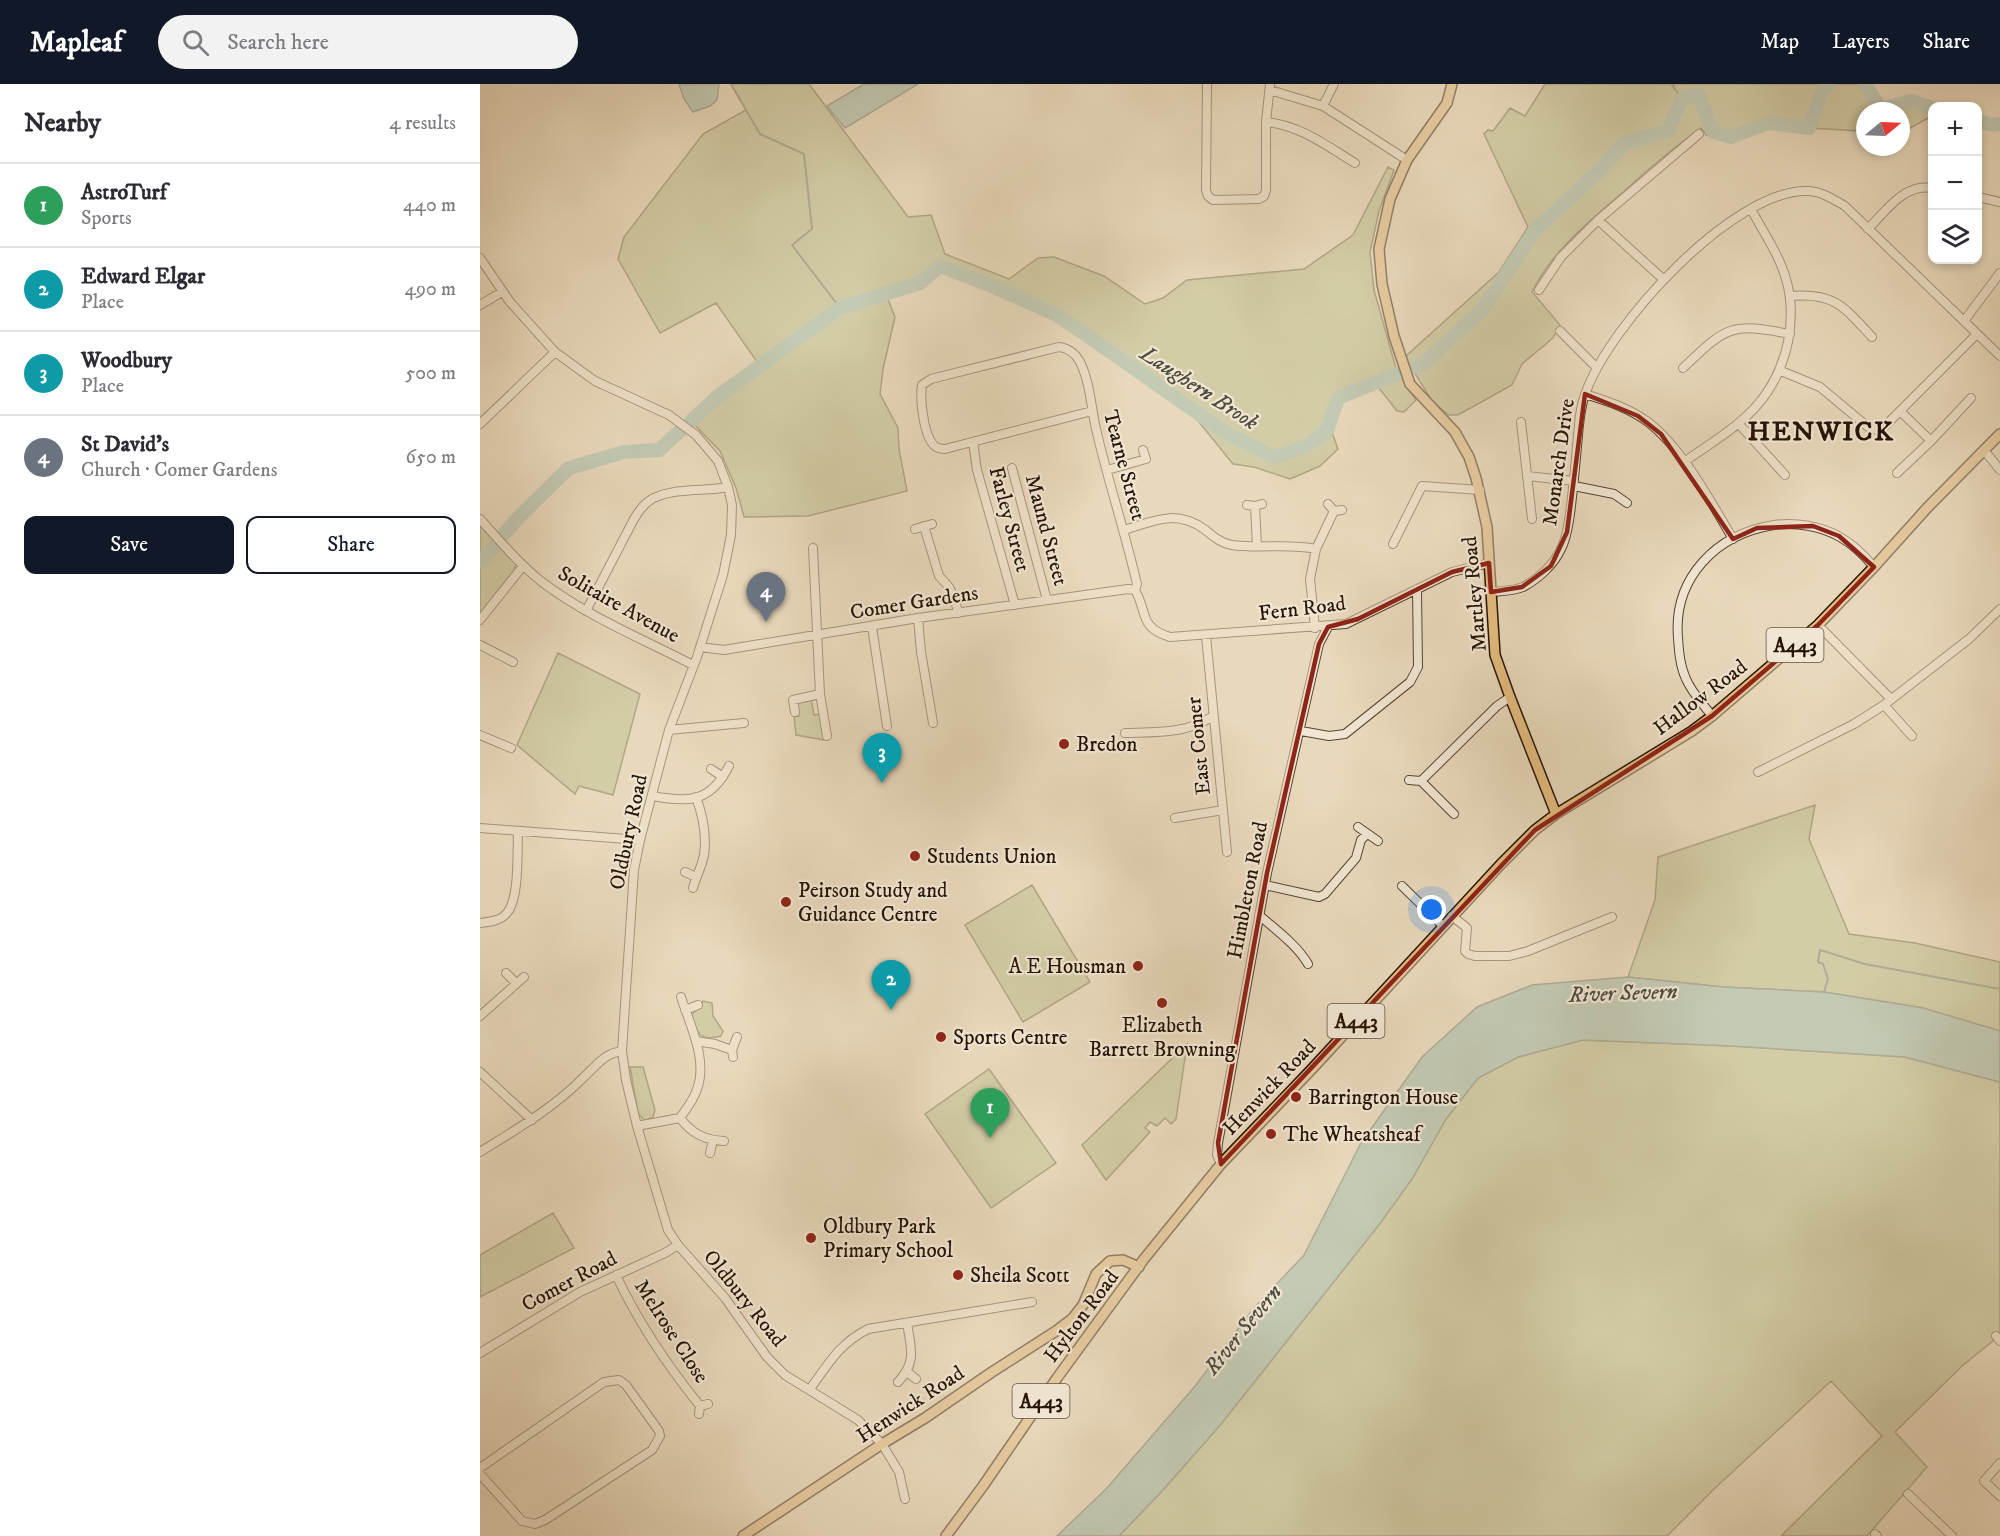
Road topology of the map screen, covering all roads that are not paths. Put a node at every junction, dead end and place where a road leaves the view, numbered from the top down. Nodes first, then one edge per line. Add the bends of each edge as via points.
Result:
1 (1207, 84) edge
2 (1334, 84) edge
3 (1452, 84) edge
4 (1270, 87) edge
5 (1323, 106) junction
6 (1266, 122) junction
7 (1699, 134) dead end
8 (1407, 160) junction
9 (1355, 163) dead end
10 (1928, 188) edge
11 (1982, 198) edge
12 (2000, 202) edge
13 (1751, 209) junction
14 (1598, 220) junction
15 (1868, 229) junction
16 (480, 258) edge
17 (2000, 273) edge
18 (1663, 279) junction
19 (1539, 290) dead end
20 (502, 292) junction
21 (1790, 296) junction
22 (480, 304) edge
23 (1964, 321) junction
24 (1560, 331) dead end
25 (1790, 334) junction
26 (1977, 334) junction
27 (1872, 337) dead end
28 (2000, 342) edge
29 (555, 352) junction
30 (1997, 353) edge
31 (1596, 367) junction
32 (1683, 368) dead end
33 (1781, 371) junction
34 (1585, 394) junction
35 (1971, 398) dead end
36 (1092, 411) junction
37 (1900, 411) junction
38 (1521, 422) dead end
39 (480, 424) edge
40 (1739, 424) junction
41 (2000, 434) edge
42 (1931, 441) junction
43 (973, 442) junction
44 (1143, 450) dead end
45 (1984, 450) junction
46 (1684, 462) junction
47 (1012, 468) dead end
48 (1107, 470) junction
49 (2000, 470) edge
50 (1897, 473) dead end
51 (1785, 475) dead end
52 (1527, 476) junction
53 (1574, 483) junction
54 (728, 487) junction
55 (1480, 490) junction
56 (1627, 503) dead end
57 (1255, 505) dead end
58 (1335, 508) dead end
59 (480, 519) edge
60 (1532, 519) dead end
61 (915, 529) dead end
62 (1124, 530) junction
63 (1398, 535) junction
64 (1407, 538) dead end
65 (1733, 539) junction
66 (1393, 544) dead end
67 (1257, 546) junction
68 (813, 548) dead end
69 (1316, 549) junction
70 (1489, 563) junction
71 (523, 566) junction
72 (1874, 567) junction
73 (1417, 589) junction
74 (1135, 590) junction
75 (1491, 592) junction
76 (1047, 600) junction
77 (1015, 605) junction
78 (2000, 609) edge
79 (586, 611) junction
80 (958, 613) junction
81 (918, 618) junction
82 (480, 620) edge
83 (1818, 625) junction
84 (872, 627) junction
85 (1328, 627) junction
86 (1315, 628) junction
87 (818, 635) junction
88 (1206, 636) junction
89 (480, 645) edge
90 (700, 647) junction
91 (513, 662) dead end
92 (693, 665) junction
93 (820, 694) junction
94 (1510, 697) junction
95 (1891, 699) junction
96 (1884, 705) junction
97 (795, 712) dead end
98 (1213, 716) junction
99 (1712, 716) junction
100 (744, 723) dead end
101 (933, 723) dead end
102 (887, 726) dead end
103 (669, 730) junction
104 (1300, 730) junction
105 (1125, 734) dead end
106 (480, 735) edge
107 (827, 736) dead end
108 (1912, 736) dead end
109 (510, 748) dead end
110 (729, 766) dead end
111 (711, 769) dead end
112 (1758, 772) dead end
113 (723, 777) junction
114 (1409, 780) dead end
115 (1421, 780) junction
116 (653, 796) junction
117 (696, 797) junction
118 (1223, 810) junction
119 (1455, 814) dead end
120 (1556, 814) junction
121 (1175, 818) dead end
122 (1359, 827) dead end
123 (480, 828) edge
124 (518, 831) junction
125 (1367, 834) junction
126 (640, 840) junction
127 (1378, 841) dead end
128 (1227, 852) dead end
129 (685, 872) dead end
130 (696, 877) junction
131 (1265, 885) junction
132 (1402, 886) dead end
133 (693, 888) dead end
134 (1259, 915) junction
135 (1452, 916) junction
136 (1612, 917) dead end
137 (480, 923) edge
138 (1443, 926) junction
139 (1308, 964) dead end
140 (506, 973) dead end
141 (524, 977) dead end
142 (516, 983) junction
143 (681, 997) dead end
144 (698, 1005) dead end
145 (685, 1010) junction
146 (480, 1016) edge
147 (737, 1037) dead end
148 (696, 1041) junction
149 (622, 1051) junction
150 (480, 1072) edge
151 (680, 1118) junction
152 (532, 1120) junction
153 (637, 1126) junction
154 (712, 1140) junction
155 (724, 1141) dead end
156 (480, 1152) edge
157 (710, 1153) dead end
158 (1221, 1164) junction
159 (1162, 1235) joint
160 (678, 1245) junction
161 (1139, 1267) junction
162 (616, 1275) junction
163 (1032, 1302) dead end
164 (907, 1323) junction
165 (480, 1353) edge
166 (908, 1372) junction
167 (916, 1379) dead end
168 (898, 1382) dead end
169 (810, 1389) junction
170 (702, 1408) dead end
171 (882, 1444) junction
172 (2000, 1463) edge
173 (480, 1468) edge
174 (480, 1474) edge
175 (1908, 1494) dead end
176 (2000, 1496) edge
177 (905, 1499) dead end
178 (743, 1536) edge
179 (946, 1536) edge
180 (1952, 1536) edge

1 - 6 street via 1206,190 1213,200 1259,200 1264,196
2 - 5 street
3 - 8 main road via 1440,116
4 - 5 street
4 - 6 street
5 - 8 street
6 - 9 street via 1300,130
7 - 14 street
8 - 55 main road, Martley Road via 1390,199 1379,249 1382,284 1410,384 1455,432
10 - 15 street via 1905,194
11 - 12 street
13 - 15 street, Monarch Drive via 1778,196 1809,191 1845,206
13 - 18 street, Monarch Drive via 1707,240
13 - 21 street via 1779,260
14 - 18 street
14 - 19 street via 1561,257
15 - 23 street, Monarch Drive
16 - 20 street, Oldbury Road
17 - 23 street
18 - 31 street, Monarch Drive
20 - 22 street
20 - 29 street, Oldbury Road
21 - 25 street
21 - 27 street via 1824,296 1837,303
23 - 26 street, Monarch Drive
24 - 31 street
25 - 32 street via 1735,329 1717,337
25 - 33 street
26 - 30 street, Monarch Drive
26 - 37 street
28 - 30 street
29 - 39 street
29 - 54 street, Oldbury Road via 596,381 669,415 696,435 718,461
31 - 34 street, Monarch Drive
33 - 37 street via 1820,387 1873,429 1882,428
33 - 40 street via 1770,390
34 - 46 street via 1616,404 1649,423
34 - 53 street, Monarch Drive
35 - 42 street
36 - 43 street
36 - 43 street, Tearne Street via 1079,358 1066,348 931,379 922,385 926,429 936,447 945,450
36 - 48 street, Tearne Street
37 - 42 street
38 - 52 street
40 - 46 street
40 - 51 street
41 - 45 main road, Hallow Road / A443
42 - 50 street
43 - 77 street, Farley Street via 976,470
44 - 48 street via 1146,459
45 - 49 street
45 - 72 main road, Hallow Road / A443
46 - 65 street
47 - 76 street, Maund Street
48 - 62 street, Tearne Street
52 - 53 street
52 - 60 street
53 - 56 street via 1614,494
53 - 75 street, Monarch Drive via 1567,532 1551,566 1522,587
54 - 79 street via 678,492 650,500 634,519
54 - 90 street, Oldbury Road via 731,535
55 - 63 street via 1422,486
55 - 70 main road, Martley Road
57 - 67 street
58 - 69 street
59 - 71 street, Solitaire Avenue
61 - 80 street via 928,525 939,576 949,587
62 - 67 street via 1164,517 1185,519 1220,542
62 - 74 street, Tearne Street via 1137,584
63 - 64 street
63 - 66 street
65 - 72 street via 1757,528 1787,523 1813,526 1839,536
65 - 99 street via 1701,562 1685,589 1678,615 1679,651 1685,677
67 - 69 street
68 - 87 street
69 - 86 street via 1310,579
70 - 73 street, Fern Road via 1452,572
70 - 75 main road, Martley Road
71 - 79 street, Solitaire Avenue
71 - 82 street
72 - 83 main road, Hallow Road / A443
73 - 85 street, Fern Road via 1358,619
73 - 104 street via 1418,667 1410,682 1345,734 1329,736
74 - 76 street, Comer Gardens
74 - 88 street, Fern Road via 1145,620 1158,633 1178,638
75 - 94 main road, Martley Road via 1495,655
76 - 77 street, Comer Gardens
77 - 80 street, Comer Gardens
78 - 95 street via 1969,639
79 - 92 street, Solitaire Avenue
80 - 81 street, Comer Gardens
81 - 84 street, Comer Gardens
81 - 101 street via 921,652 935,711
83 - 95 street
83 - 99 main road, Hallow Road / A443
84 - 87 street, Comer Gardens
84 - 102 street
85 - 86 street, Fern Road
85 - 104 street, Himbleton Road via 1319,644
86 - 88 street, Fern Road
87 - 90 street, Comer Gardens via 724,650
87 - 93 street
88 - 98 street, East Comer
89 - 91 street
90 - 92 street, Oldbury Road
92 - 103 street, Oldbury Road
93 - 97 street via 793,700
93 - 107 street
94 - 115 street
94 - 120 main road, Martley Road
95 - 96 street
96 - 108 street
96 - 112 street
98 - 105 street via 1183,730
98 - 118 street, East Comer
99 - 120 main road, Hallow Road / A443
100 - 103 street
103 - 116 street, Oldbury Road
104 - 131 street, Himbleton Road
106 - 109 street
110 - 113 street
111 - 113 street
113 - 117 street via 718,785
114 - 115 street
115 - 119 street
116 - 117 street via 681,801
116 - 126 street, Oldbury Road
117 - 130 street via 705,842
118 - 121 street
118 - 128 street, East Comer
120 - 135 main road, Henwick Road / A443 via 1535,830
122 - 125 street
123 - 124 street
124 - 126 street
124 - 137 street via 511,907 495,921
125 - 127 street
125 - 131 street via 1356,858 1325,894 1319,897
126 - 149 street, Oldbury Road via 634,870
129 - 130 street
130 - 133 street
131 - 134 street, Himbleton Road
132 - 138 street
134 - 139 street
134 - 158 street, Himbleton Road via 1218,1143
135 - 136 street via 1467,928 1465,951 1475,956 1509,956 1528,951
135 - 138 main road, Henwick Road / A443
138 - 158 main road, Henwick Road / A443
140 - 142 street
141 - 142 street
142 - 146 street
143 - 145 street
144 - 145 street
145 - 148 street
147 - 148 street via 733,1054 715,1044
148 - 151 street via 700,1077 697,1091
149 - 152 street via 610,1052 573,1089
149 - 153 street, Oldbury Road
150 - 152 street
151 - 153 street
151 - 154 street via 688,1129
152 - 156 street
153 - 160 street, Oldbury Road via 668,1230
154 - 155 street
154 - 157 street
158 - 159 main road, Henwick Road / A443
159 - 161 main road, Hylton Road / A443
160 - 162 street, Comer Road
160 - 169 street, Oldbury Road via 724,1298 767,1357 785,1375
161 - 171 main road, Henwick Road via 1123,1260 1110,1261 1096,1274 1073,1318
161 - 179 main road, Hylton Road / A443
162 - 165 street, Comer Road via 580,1292
162 - 170 street, Melrose Close via 669,1368
163 - 164 street
164 - 166 street via 912,1355
164 - 169 street via 868,1329 852,1338
166 - 167 street
166 - 168 street
169 - 171 street, Oldbury Road via 858,1420
171 - 177 street, Oldbury Road via 899,1472
171 - 178 main road, Henwick Road
172 - 176 street via 1984,1481
173 - 174 street via 604,1382 619,1380 660,1436 652,1450 535,1524 522,1521
175 - 180 street

